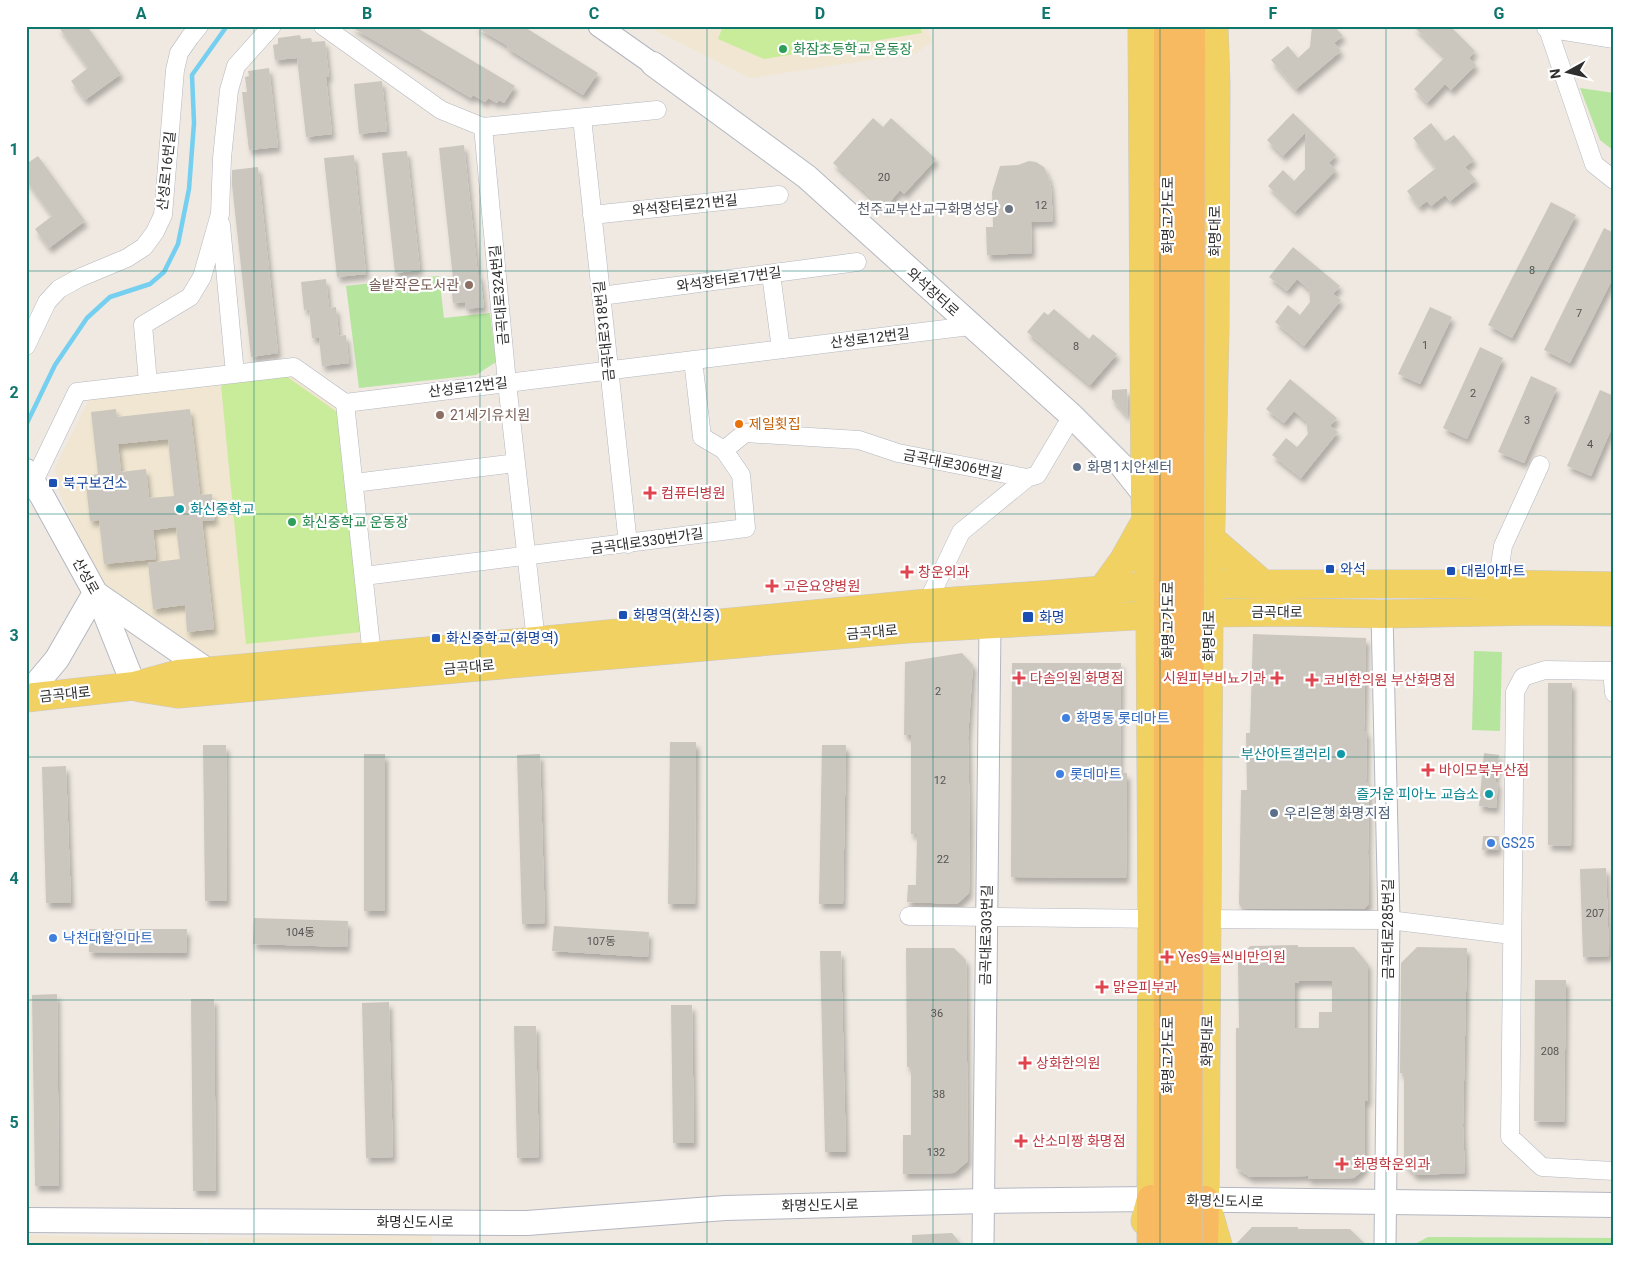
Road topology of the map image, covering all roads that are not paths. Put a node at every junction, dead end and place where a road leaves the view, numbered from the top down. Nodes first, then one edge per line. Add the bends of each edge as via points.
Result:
1 (199, 26) edge
2 (272, 26) edge
3 (323, 26) edge
4 (599, 26) edge
5 (1142, 26) edge
6 (1163, 26) edge
7 (1214, 26) edge
8 (1546, 27) edge
9 (1183, 36) edge
10 (1614, 39) edge
11 (653, 64) joint
12 (1216, 85) junction
13 (1143, 95) junction
14 (657, 110) dead end
15 (582, 118) junction
16 (483, 127) junction
17 (1614, 180) edge
18 (779, 195) dead end
19 (220, 214) junction
20 (592, 215) junction
21 (857, 262) dead end
22 (771, 274) junction
23 (600, 296) junction
24 (970, 326) junction
25 (26, 346) edge
26 (781, 349) junction
27 (694, 360) junction
28 (608, 370) junction
29 (235, 374) junction
30 (148, 383) junction
31 (507, 383) junction
32 (345, 403) junction
33 (1072, 416) junction
34 (724, 450) junction
35 (516, 463) junction
36 (1540, 465) dead end
37 (30, 477) edge
38 (1027, 478) junction
39 (354, 483) junction
40 (1146, 506) junction
41 (1210, 538) junction
42 (628, 544) junction
43 (527, 557) junction
44 (364, 576) junction
45 (1202, 584) junction
46 (1263, 584) junction
47 (1497, 584) junction
48 (1149, 586) junction
49 (1614, 586) edge
50 (1102, 590) junction
51 (95, 593) junction
52 (927, 603) junction
53 (1209, 612) junction
54 (1614, 612) edge
55 (1382, 614) junction
56 (1150, 615) junction
57 (990, 625) junction
58 (536, 641) junction
59 (372, 656) junction
60 (208, 671) junction
61 (1613, 671) edge
62 (134, 686) junction
63 (1614, 693) edge
64 (26, 697) edge
65 (909, 916) dead end
66 (987, 918) junction
67 (1152, 919) junction
68 (1208, 919) junction
69 (1389, 920) junction
70 (1512, 935) junction
71 (1614, 1172) edge
72 (1151, 1199) junction
73 (1205, 1200) junction
74 (984, 1201) junction
75 (1386, 1202) junction
76 (1614, 1205) edge
77 (26, 1220) edge
78 (983, 1245) edge
79 (1139, 1245) edge
80 (1151, 1245) edge
81 (1168, 1245) edge
82 (1188, 1245) edge
83 (1204, 1245) edge
84 (1218, 1245) edge
85 (1385, 1245) edge

1 - 25 street, 산성로16번길 via 178,54 163,215 155,232 144,248 59,289 47,302
2 - 19 street via 236,66 229,90
3 - 16 street via 442,110
4 - 11 street, 와석장터로
5 - 13 main road
6 - 13 main road
7 - 12 main road, 화명대로
8 - 10 street
8 - 17 street via 1594,164
9 - 12 main road
9 - 81 highway, 화명고가도로, bridge
9 - 82 highway, 화명고가도로, bridge
11 - 24 main road, 와석장터로 via 807,177
12 - 41 main road, 화명대로
13 - 40 main road
14 - 15 street
15 - 16 street
15 - 20 street, 금곡대로318번길
16 - 31 street, 금곡대로324번길
18 - 20 street, 와석장터로21번길
19 - 29 street
19 - 30 street via 202,277 193,293 143,325
20 - 23 street, 금곡대로318번길
21 - 22 street, 와석장터로17번길
22 - 23 street, 와석장터로17번길
22 - 26 street
23 - 28 street, 금곡대로318번길
24 - 26 street, 산성로12번길
24 - 33 main road, 와석장터로
26 - 27 street, 산성로12번길
27 - 28 street, 산성로12번길
27 - 34 street, 금곡대로330번가길 via 702,437
28 - 31 street, 산성로12번길
28 - 42 street, 금곡대로318번길
29 - 30 street
29 - 32 street via 294,367
30 - 37 street via 78,392
31 - 32 street, 산성로12번길
31 - 35 street, 금곡대로324번길
32 - 39 street
33 - 38 street via 1038,475
33 - 40 main road, 와석장터로 via 1122,466
34 - 38 street, 금곡대로306번길 via 746,433 859,440 898,453
34 - 42 street, 금곡대로330번가길 via 741,475 746,528
35 - 39 street
35 - 43 street, 금곡대로324번길
36 - 47 street via 1503,546
37 - 51 main road, 산성로
38 - 52 street, 금곡대로306번길 via 961,532
39 - 44 street
40 - 45 main road, 와석장터로
40 - 48 main road
40 - 50 main road via 1123,561
41 - 45 main road, 화명대로
41 - 46 main road
42 - 43 street, 금곡대로330번가길
43 - 44 street, 금곡대로330번가길
43 - 58 street, 금곡대로324번길
44 - 59 street
45 - 46 main road, 금곡대로
45 - 48 main road, 금곡대로
45 - 53 main road, 화명대로
46 - 47 main road, 금곡대로
47 - 49 main road, 금곡대로
48 - 50 main road, 금곡대로
48 - 56 main road
50 - 52 main road, 금곡대로
51 - 60 main road
51 - 62 main road, 산성로
51 - 64 main road via 57,659
52 - 58 main road, 금곡대로
53 - 55 main road, 금곡대로
53 - 56 main road, 금곡대로
53 - 68 main road, 화명대로
54 - 55 main road, 금곡대로
55 - 69 street, 금곡대로285번길
56 - 57 main road, 금곡대로
56 - 67 main road
57 - 62 main road, 금곡대로 via 908,629 178,694
57 - 66 street, 금곡대로303번길
58 - 59 main road, 금곡대로
59 - 60 main road, 금곡대로
60 - 62 main road, 금곡대로 via 178,674
61 - 63 street
61 - 70 street via 1545,670 1523,677 1515,692
62 - 64 main road, 금곡대로
65 - 66 street
66 - 67 street
66 - 74 street, 금곡대로303번길
67 - 68 street
67 - 72 main road
68 - 69 street
68 - 73 main road, 화명대로
69 - 70 street
69 - 75 street, 금곡대로285번길
70 - 71 street via 1510,1137 1542,1166
72 - 73 main road, 화명신도시로
72 - 74 main road, 화명신도시로
72 - 79 main road
72 - 80 highway
73 - 75 main road, 화명신도시로
73 - 83 highway
73 - 84 main road, 화명대로
74 - 77 main road, 화명신도시로 via 724,1208 527,1223
74 - 78 street, 금곡대로303번길
75 - 76 main road, 화명신도시로
75 - 85 street, 금곡대로285번길

